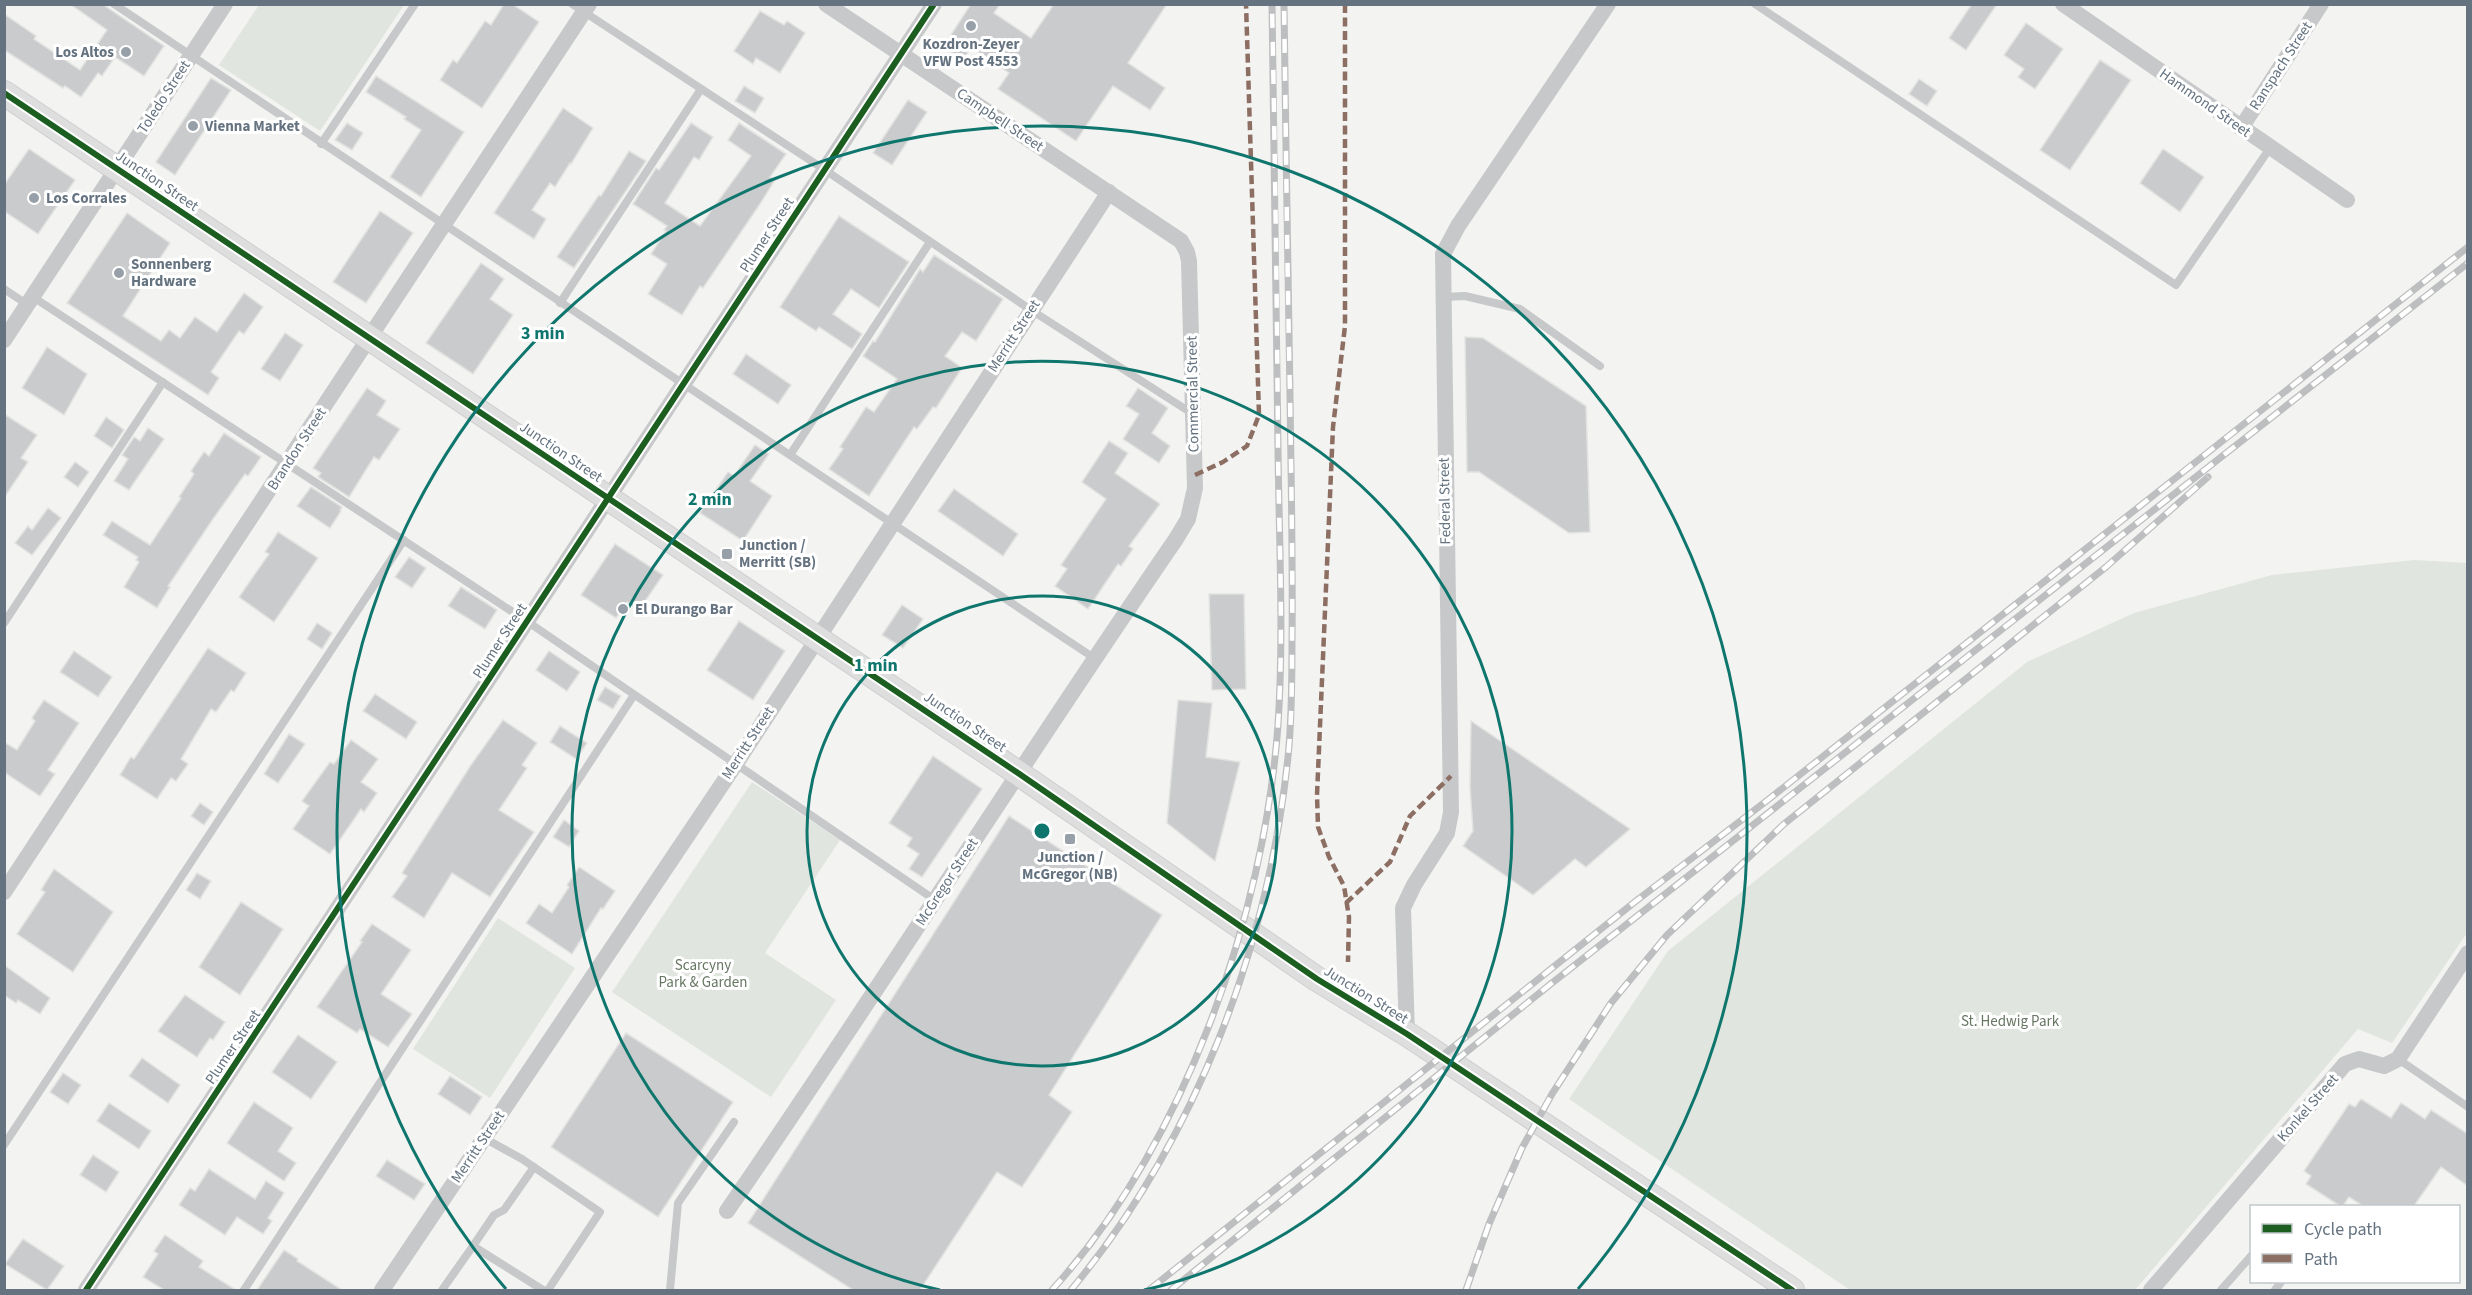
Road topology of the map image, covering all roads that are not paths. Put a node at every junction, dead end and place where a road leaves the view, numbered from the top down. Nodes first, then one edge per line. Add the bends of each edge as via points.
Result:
1 (114, 4) edge
2 (225, 4) edge
3 (415, 4) edge
4 (826, 4) edge
5 (934, 4) edge
6 (1608, 4) edge
7 (1755, 4) edge
8 (2063, 4) edge
9 (2321, 4) edge
10 (582, 7) edge
11 (901, 54) junction
12 (191, 57) junction
13 (701, 89) junction
14 (4, 93) edge
15 (2241, 128) junction
16 (321, 144) junction
17 (2270, 148) junction
18 (117, 169) junction
19 (825, 170) junction
20 (1108, 192) junction
21 (2347, 200) dead end
22 (444, 226) junction
23 (1174, 234) joint
24 (930, 242) junction
25 (4, 289) edge
26 (1442, 297) junction
27 (30, 301) junction
28 (560, 303) junction
29 (1031, 310) junction
30 (370, 338) junction
31 (4, 340) edge
32 (1600, 366) dead end
33 (163, 382) junction
34 (683, 385) junction
35 (1194, 415) junction
36 (790, 455) junction
37 (288, 463) junction
38 (609, 498) junction
39 (892, 523) junction
40 (404, 540) junction
41 (1167, 553) joint
42 (528, 622) junction
43 (4, 623) edge
44 (817, 638) junction
45 (1094, 658) junction
46 (634, 695) junction
47 (735, 765) junction
48 (1018, 773) junction
49 (4, 892) edge
50 (935, 900) junction
51 (2468, 953) edge
52 (1407, 1034) junction
53 (2398, 1059) junction
54 (2468, 1107) edge
55 (734, 1122) dead end
56 (484, 1138) junction
57 (4, 1145) edge
58 (534, 1167) junction
59 (727, 1211) dead end
60 (473, 1246) junction
61 (2250, 1257) edge
62 (86, 1290) edge
63 (244, 1290) edge
64 (382, 1290) edge
65 (442, 1290) edge
66 (543, 1290) edge
67 (548, 1290) edge
68 (670, 1290) edge
69 (1792, 1290) edge
70 (2151, 1290) edge
71 (2221, 1290) edge

1 - 12 lane
2 - 12 street, Toledo Street
3 - 16 lane
4 - 11 street, Campbell Street
5 - 11 street, Plumer Street
6 - 26 street, Federal Street via 1458,226 1443,254
7 - 17 lane via 2176,285
8 - 15 street, Hammond Street
9 - 15 street, Ranspach Street
10 - 13 lane
10 - 22 street, Brandon Street
11 - 19 street, Plumer Street
11 - 20 street, Campbell Street
12 - 16 lane
12 - 18 street, Toledo Street
13 - 19 lane
13 - 28 lane
14 - 18 street, Junction Street
15 - 17 street, Hammond Street
16 - 22 lane
17 - 21 street, Hammond Street
18 - 27 street, Toledo Street
18 - 30 street, Junction Street
19 - 24 lane
19 - 34 street, Plumer Street
20 - 23 street, Campbell Street
20 - 29 street, Merritt Street
22 - 28 lane
22 - 30 street, Brandon Street
23 - 35 street, Commercial Street via 1189,261
24 - 29 lane
24 - 36 lane
25 - 27 lane
26 - 32 lane via 1465,296 1520,309
26 - 52 street, Federal Street via 1451,812 1447,833 1403,908
27 - 31 street, Toledo Street
27 - 33 lane
28 - 34 lane
29 - 35 lane
29 - 39 street, Merritt Street
30 - 37 street, Brandon Street
30 - 38 street, Junction Street
33 - 37 lane
33 - 43 lane
34 - 36 lane
34 - 38 street, Plumer Street
35 - 41 street, Commercial Street via 1192,506
36 - 39 lane
37 - 40 lane
37 - 49 street, Brandon Street
38 - 42 street, Plumer Street
38 - 44 street, Junction Street
39 - 44 street, Merritt Street
39 - 45 lane
40 - 42 lane
40 - 57 lane
41 - 45 street, McGregor Street
42 - 46 lane
42 - 62 street, Plumer Street
44 - 47 street, Merritt Street
44 - 48 street, Junction Street
45 - 48 street, McGregor Street
46 - 47 lane
46 - 63 lane
47 - 50 lane
47 - 56 street, Merritt Street
48 - 50 street, McGregor Street
48 - 52 street, Junction Street via 1260,940
50 - 59 street, McGregor Street
51 - 53 street
52 - 69 street, Junction Street
53 - 54 lane
53 - 70 street, Konkel Street via 2384,1066 2360,1059 2345,1064
55 - 68 lane via 678,1203
56 - 58 lane
56 - 64 street, Merritt Street
58 - 60 lane
58 - 67 lane via 600,1212
60 - 65 lane
60 - 66 lane
61 - 71 lane

